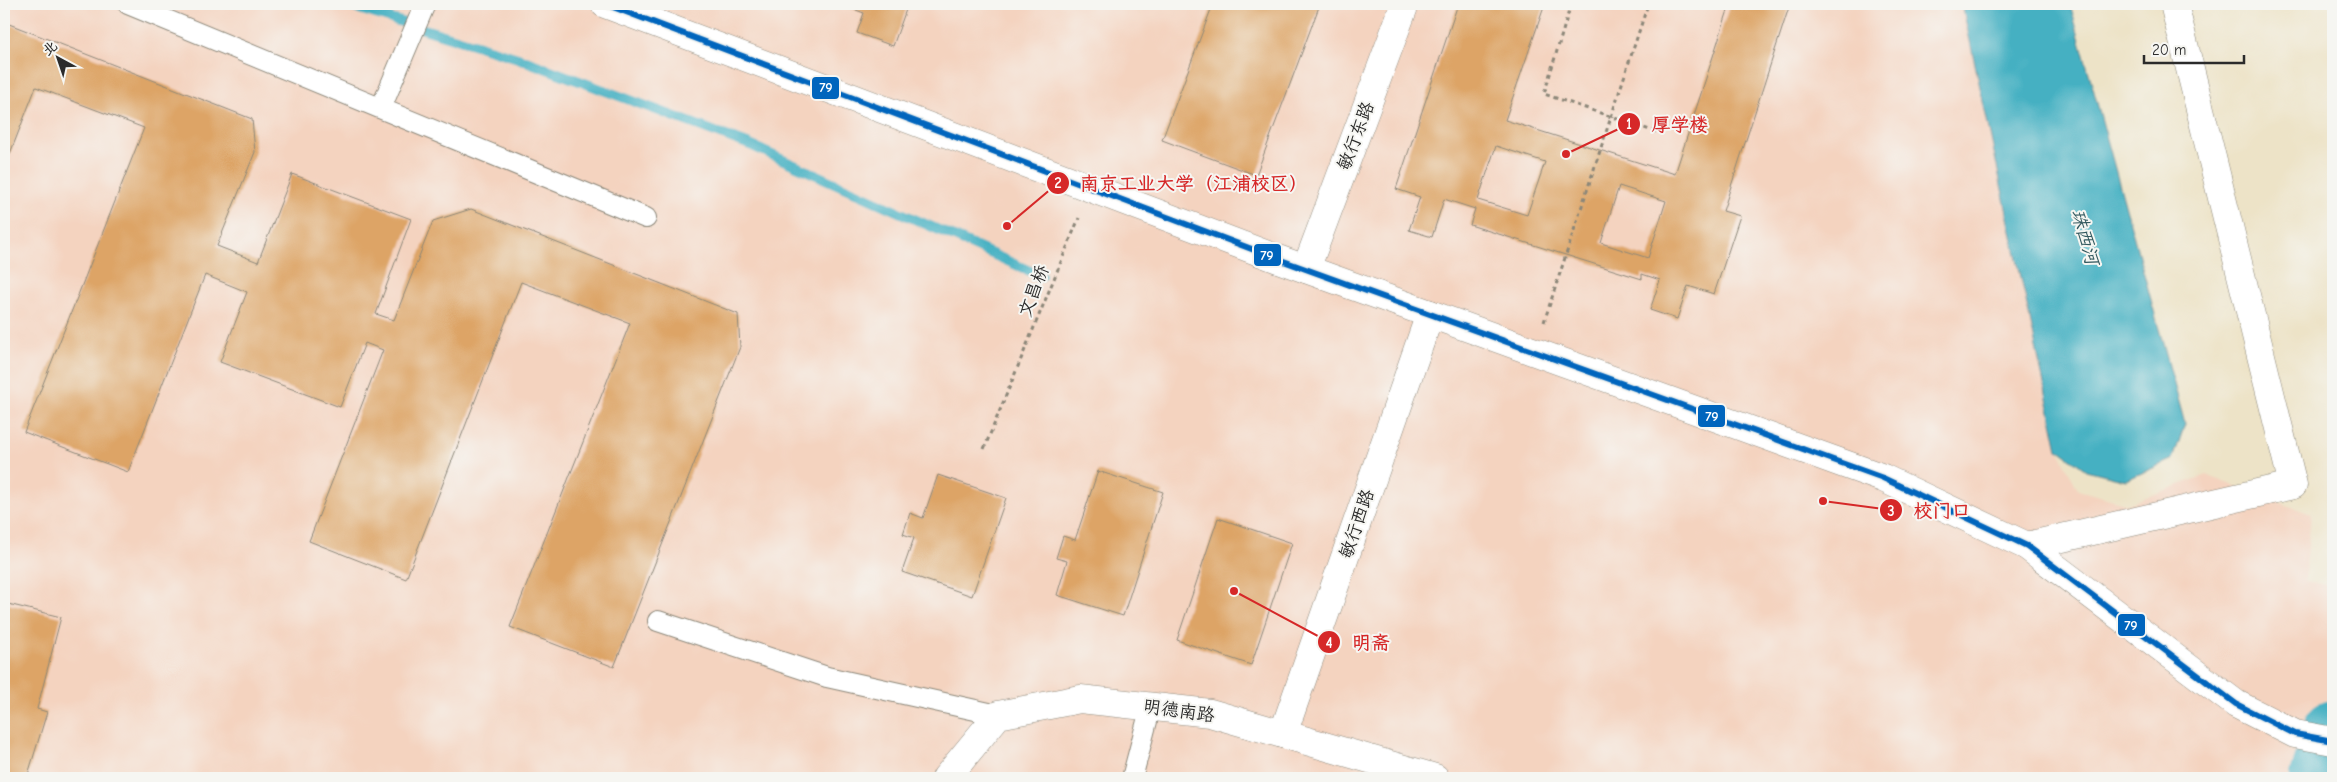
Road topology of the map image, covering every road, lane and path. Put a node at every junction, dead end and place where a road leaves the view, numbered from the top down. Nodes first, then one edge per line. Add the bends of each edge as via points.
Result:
1 (128, 4) edge
2 (425, 4) edge
3 (605, 4) edge
4 (1405, 4) edge
5 (1571, 4) edge
6 (1648, 4) edge
7 (2174, 4) edge
8 (381, 108) junction
9 (1612, 116) junction
10 (1656, 132) dead end
11 (1093, 188) junction
12 (646, 218) dead end
13 (1306, 269) junction
14 (1430, 314) junction
15 (1534, 351) junction
16 (984, 449) dead end
17 (2027, 546) junction
18 (658, 621) dead end
19 (1151, 706) junction
20 (998, 715) junction
21 (1283, 734) junction
22 (2333, 741) edge
23 (1382, 771) edge
24 (946, 778) edge
25 (1132, 778) edge
26 (1435, 778) edge

1 - 8 lane
2 - 8 lane
3 - 11 street
4 - 13 street, 敏行东路
5 - 9 path via 1544,94
6 - 9 path
7 - 17 street via 2293,485
8 - 12 lane
9 - 10 path
9 - 15 path
11 - 13 street
11 - 16 path, 文昌桥
13 - 14 street
14 - 15 street
14 - 21 street, 敏行西路
15 - 17 street via 1883,478
17 - 22 street via 2236,704 2295,734
18 - 20 lane via 827,677
19 - 20 street, 明德南路 via 1080,699
19 - 21 street, 明德南路 via 1210,713
19 - 25 lane
20 - 24 street
21 - 23 street, 明德南路
23 - 26 street, 明德南路

